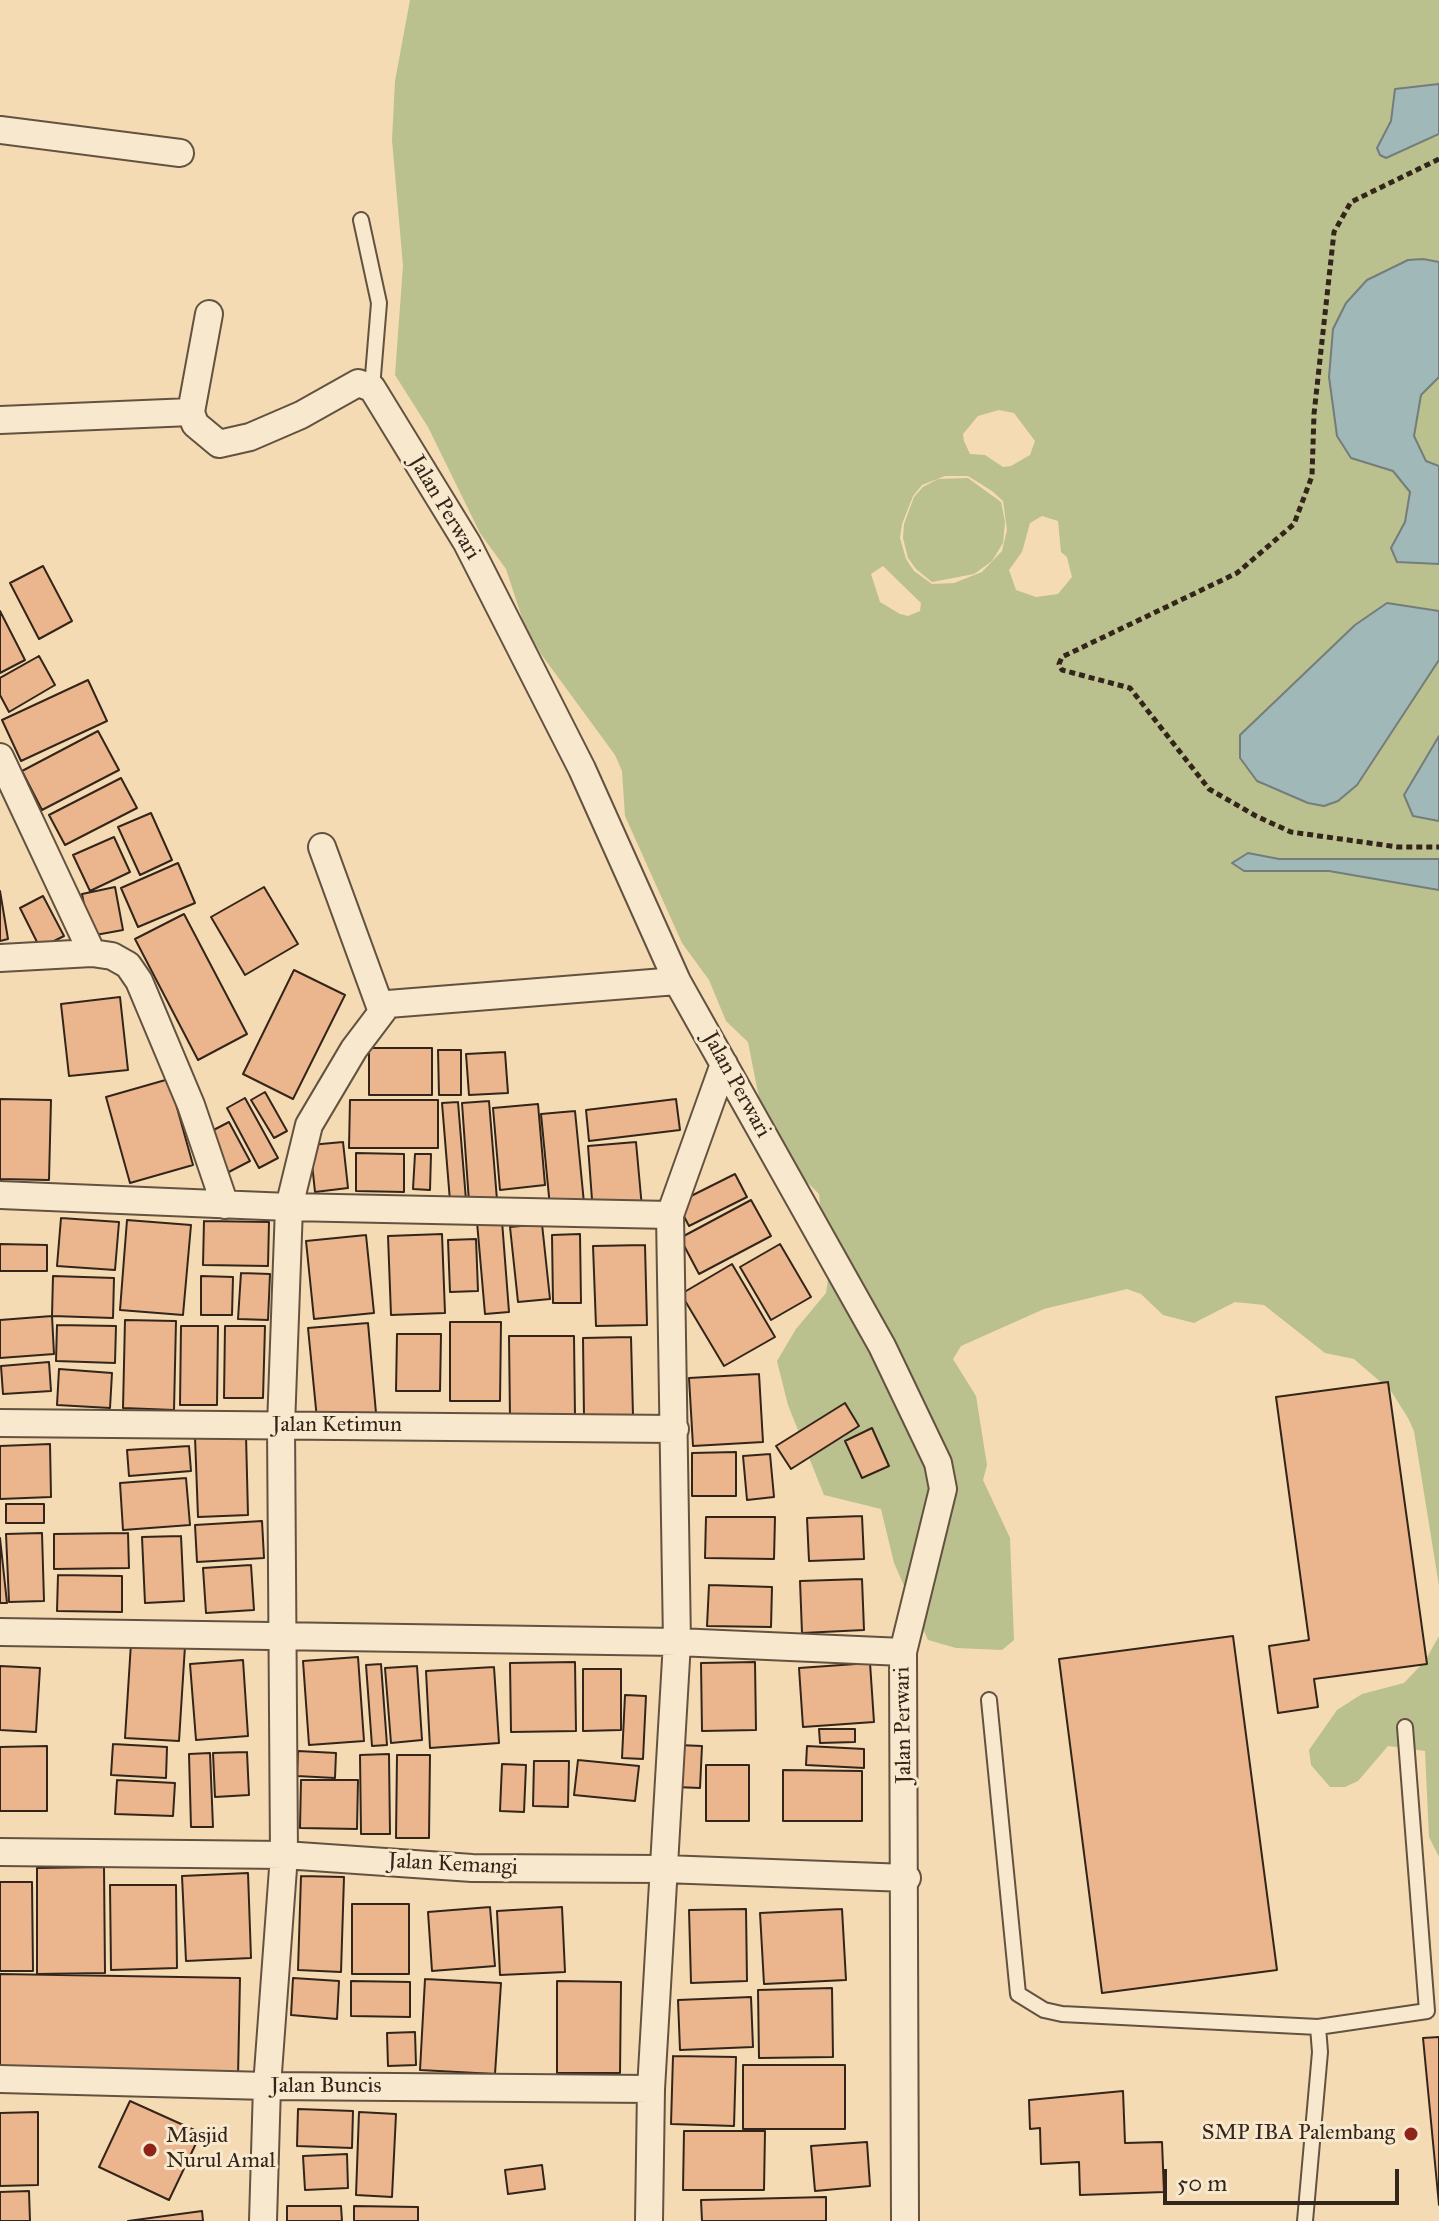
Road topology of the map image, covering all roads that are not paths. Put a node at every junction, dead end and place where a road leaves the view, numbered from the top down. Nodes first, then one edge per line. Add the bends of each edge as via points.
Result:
1 (0, 130) edge
2 (180, 153) dead end
3 (361, 220) dead end
4 (209, 314) dead end
5 (372, 388) junction
6 (191, 412) junction
7 (0, 420) edge
8 (0, 757) edge
9 (322, 847) dead end
10 (92, 953) junction
11 (0, 958) edge
12 (677, 981) junction
13 (381, 1009) junction
14 (724, 1064) junction
15 (0, 1195) edge
16 (225, 1205) junction
17 (289, 1207) junction
18 (670, 1215) junction
19 (0, 1423) edge
20 (281, 1426) junction
21 (675, 1429) junction
22 (0, 1632) edge
23 (283, 1638) junction
24 (677, 1642) junction
25 (903, 1652) junction
26 (989, 1700) dead end
27 (1405, 1727) dead end
28 (0, 1852) edge
29 (284, 1855) junction
30 (664, 1869) junction
31 (907, 1878) junction
32 (1433, 2010) edge
33 (1318, 2027) junction
34 (0, 2079) edge
35 (267, 2086) junction
36 (651, 2089) junction
37 (263, 2221) edge
38 (649, 2221) edge
39 (905, 2221) edge
40 (1305, 2221) edge

1 - 2 street
3 - 5 lane via 379,303
4 - 6 street
5 - 6 street via 358,383 301,415 229,444 215,443 195,424
5 - 12 street, Jalan Perwari via 474,557 582,769
6 - 7 street
8 - 10 street
9 - 13 street
10 - 11 street
10 - 16 street via 128,965 139,981 191,1105
12 - 13 street via 397,1002
12 - 14 street, Jalan Perwari
13 - 17 street via 309,1125
14 - 18 street
14 - 25 street, Jalan Perwari via 882,1346 942,1475 940,1511
15 - 16 street
16 - 17 street
17 - 18 street
17 - 20 street
18 - 21 street
19 - 20 street, Jalan Ketimun
20 - 21 street, Jalan Ketimun
20 - 23 street
21 - 24 street
22 - 23 street
23 - 24 street
23 - 29 street
24 - 25 street
24 - 30 street
25 - 31 street, Jalan Perwari
26 - 33 lane via 1018,1994 1062,2014
27 - 32 lane
28 - 29 street, Jalan Kemangi
29 - 30 street, Jalan Kemangi via 472,1868
29 - 35 street
30 - 31 street, Jalan Kemangi
30 - 36 street
31 - 39 street, Jalan Perwari
32 - 33 lane
33 - 40 lane
34 - 35 street, Jalan Buncis
35 - 36 street, Jalan Buncis
35 - 37 street
36 - 38 street

